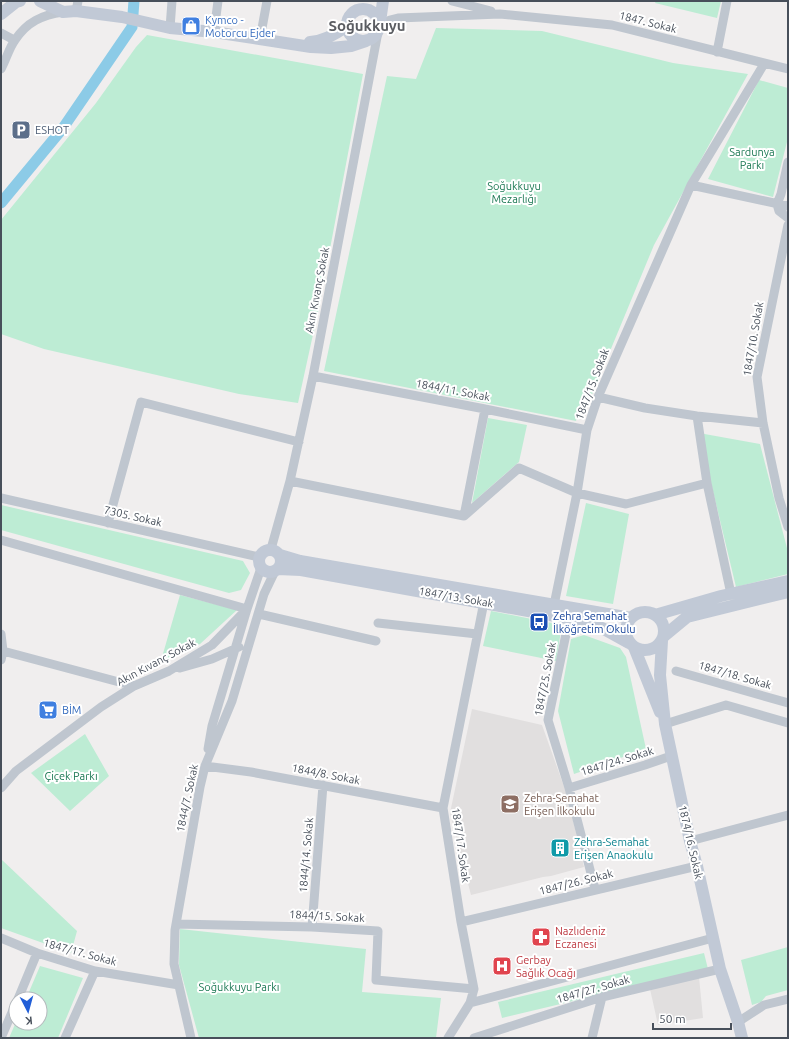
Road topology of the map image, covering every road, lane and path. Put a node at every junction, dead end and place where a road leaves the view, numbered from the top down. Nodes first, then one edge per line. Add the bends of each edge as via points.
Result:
1 (20, 1) edge
2 (40, 1) edge
3 (172, 1) edge
4 (218, 1) edge
5 (267, 1) edge
6 (359, 1) edge
7 (383, 1) edge
8 (452, 1) edge
9 (727, 1) edge
10 (77, 6) edge
11 (63, 12) junction
12 (1, 14) edge
13 (500, 14) junction
14 (348, 20) junction
15 (379, 27) junction
16 (170, 28) junction
17 (214, 32) junction
18 (1, 33) edge
19 (260, 39) junction
20 (14, 40) junction
21 (366, 41) junction
22 (284, 42) junction
23 (717, 52) junction
24 (764, 64) junction
25 (1, 69) edge
26 (788, 69) edge
27 (788, 162) edge
28 (692, 185) junction
29 (777, 204) junction
30 (788, 206) edge
31 (788, 218) edge
32 (788, 225) edge
33 (313, 376) junction
34 (598, 397) junction
35 (485, 409) junction
36 (697, 416) junction
37 (764, 423) junction
38 (588, 430) junction
39 (299, 442) junction
40 (290, 481) junction
41 (707, 483) junction
42 (577, 492) junction
43 (1, 498) edge
44 (464, 516) junction
45 (108, 522) junction
46 (788, 527) edge
47 (1, 540) edge
48 (276, 552) junction
49 (260, 562) junction
50 (276, 570) junction
51 (788, 581) edge
52 (788, 592) edge
53 (731, 594) junction
54 (484, 602) junction
55 (554, 605) junction
56 (247, 609) junction
57 (258, 614) junction
58 (655, 615) junction
59 (631, 618) junction
60 (378, 623) dead end
61 (1, 634) edge
62 (477, 634) junction
63 (566, 634) dead end
64 (663, 639) junction
65 (376, 641) dead end
66 (249, 642) junction
67 (632, 645) junction
68 (235, 649) junction
69 (2, 655) edge
70 (169, 671) junction
71 (676, 671) dead end
72 (134, 686) junction
73 (788, 703) edge
74 (788, 723) edge
75 (665, 724) junction
76 (672, 756) junction
77 (206, 766) junction
78 (324, 786) junction
79 (1, 788) edge
80 (569, 788) junction
81 (443, 808) junction
82 (788, 815) edge
83 (690, 842) junction
84 (697, 866) junction
85 (596, 889) junction
86 (461, 922) junction
87 (176, 924) junction
88 (312, 927) junction
89 (1, 938) edge
90 (713, 938) junction
91 (37, 953) junction
92 (720, 969) junction
93 (95, 971) junction
94 (179, 985) junction
95 (474, 989) junction
96 (21, 991) edge
97 (602, 997) junction
98 (788, 999) edge
99 (470, 1003) junction
100 (8, 1022) edge
101 (738, 1022) junction
102 (1, 1038) edge
103 (65, 1038) edge
104 (191, 1038) edge
105 (448, 1038) edge
106 (474, 1038) edge
107 (592, 1038) edge
108 (742, 1038) edge

1 - 12 main road
2 - 11 main road
3 - 16 street
4 - 17 street
5 - 19 street
6 - 14 main road
7 - 15 main road
8 - 13 street, 1847. Sokak
9 - 23 street
10 - 11 main road
10 - 16 main road
11 - 20 street via 36,19
13 - 15 street, 1847. Sokak via 398,18
13 - 23 street, 1847. Sokak via 612,25
14 - 15 main road via 354,11 365,9 375,13
14 - 21 main road via 351,36 355,40
14 - 22 main road via 339,32 325,39 312,42
15 - 21 main road via 375,36
15 - 33 street, Akın Kıvanç Sokak
16 - 17 main road
17 - 19 main road
18 - 20 street
19 - 22 main road
20 - 25 street
21 - 22 main road via 331,48
23 - 24 street, 1847. Sokak
24 - 26 street, 1847. Sokak
24 - 28 street, 1847/15. Sokak
27 - 29 street
28 - 29 street
28 - 34 street, 1847/15. Sokak
29 - 30 street
29 - 31 street via 779,211
32 - 37 street, 1847/10. Sokak via 757,377
33 - 35 street, 1844/11. Sokak
33 - 39 street, Akın Kıvanç Sokak
34 - 36 street
34 - 38 street, 1847/15. Sokak
35 - 38 street, 1844/11. Sokak
35 - 44 street
36 - 37 street
36 - 41 street
37 - 46 street, 1847/10. Sokak via 779,498
38 - 42 street, 1847/15. Sokak
39 - 40 street, Akın Kıvanç Sokak
39 - 45 street via 141,402
40 - 44 street
40 - 48 street, Akın Kıvanç Sokak
41 - 42 street via 626,504
41 - 53 street
42 - 44 street via 519,468
42 - 55 street, 1847/15. Sokak
43 - 45 street, 7305. Sokak
45 - 49 street, 7305. Sokak
47 - 56 street
48 - 49 main road via 264,551
48 - 50 main road via 281,562
48 - 55 main road, 1847/13. Sokak via 300,561
49 - 50 main road via 267,572
49 - 56 street, Akın Kıvanç Sokak
50 - 54 main road, 1847/13. Sokak via 300,570
50 - 57 street, 1844/7. Sokak via 264,594
51 - 53 main road
52 - 64 main road via 687,617
53 - 58 main road
54 - 62 street, 1847/17. Sokak
54 - 67 main road, 1847/13. Sokak via 572,619 602,628
55 - 59 main road, 1847/13. Sokak
56 - 68 street
56 - 70 street, Akın Kıvanç Sokak via 212,645
57 - 65 street
57 - 66 street, 1844/7. Sokak
58 - 59 main road via 642,612
58 - 64 main road via 663,624
59 - 67 main road via 627,624 626,637
60 - 62 street
61 - 69 street
62 - 81 street, 1847/17. Sokak
63 - 80 street, 1847/25. Sokak via 548,720
64 - 67 main road via 647,651
64 - 75 main road, 1874/16. Sokak via 660,675
66 - 68 street
66 - 77 street, 1844/7. Sokak via 232,701
67 - 75 main road
68 - 70 street via 212,659
68 - 77 street via 212,726
69 - 72 street
70 - 72 street, Akın Kıvanç Sokak
71 - 73 street, 1847/18. Sokak
72 - 79 street, Akın Kıvanç Sokak via 101,707 16,771
74 - 75 street via 726,705
75 - 76 main road, 1874/16. Sokak
76 - 80 street, 1847/24. Sokak
76 - 83 main road, 1874/16. Sokak
77 - 78 street, 1844/8. Sokak
77 - 87 street, 1844/7. Sokak
78 - 81 street, 1844/8. Sokak
78 - 88 street, 1844/14. Sokak
80 - 85 street, 1847/25. Sokak
81 - 86 street, 1847/17. Sokak
82 - 83 street
83 - 84 main road, 1874/16. Sokak
84 - 85 street, 1847/26. Sokak
84 - 90 main road, 1874/16. Sokak
85 - 86 street, 1847/26. Sokak
86 - 95 street, 1847/17. Sokak
87 - 88 street, 1844/15. Sokak
87 - 94 street, 1844/7. Sokak via 174,964
88 - 95 street, 1844/15. Sokak via 378,931 376,980
89 - 91 street, 1847/17. Sokak
90 - 92 main road, 1874/16. Sokak
90 - 99 street, 1847/27. Sokak
91 - 93 street, 1847/17. Sokak
91 - 96 street
92 - 97 street, 1847/27. Sokak
92 - 101 main road, 1874/16. Sokak
93 - 94 street, 1847/17. Sokak
93 - 103 street
94 - 104 street, 1844/7. Sokak
95 - 99 street, 1847/17. Sokak
97 - 106 street, 1847/27. Sokak
97 - 107 street
98 - 101 street via 764,1005
99 - 105 street, 1847/17. Sokak
100 - 102 street
101 - 108 main road, 1874/16. Sokak

